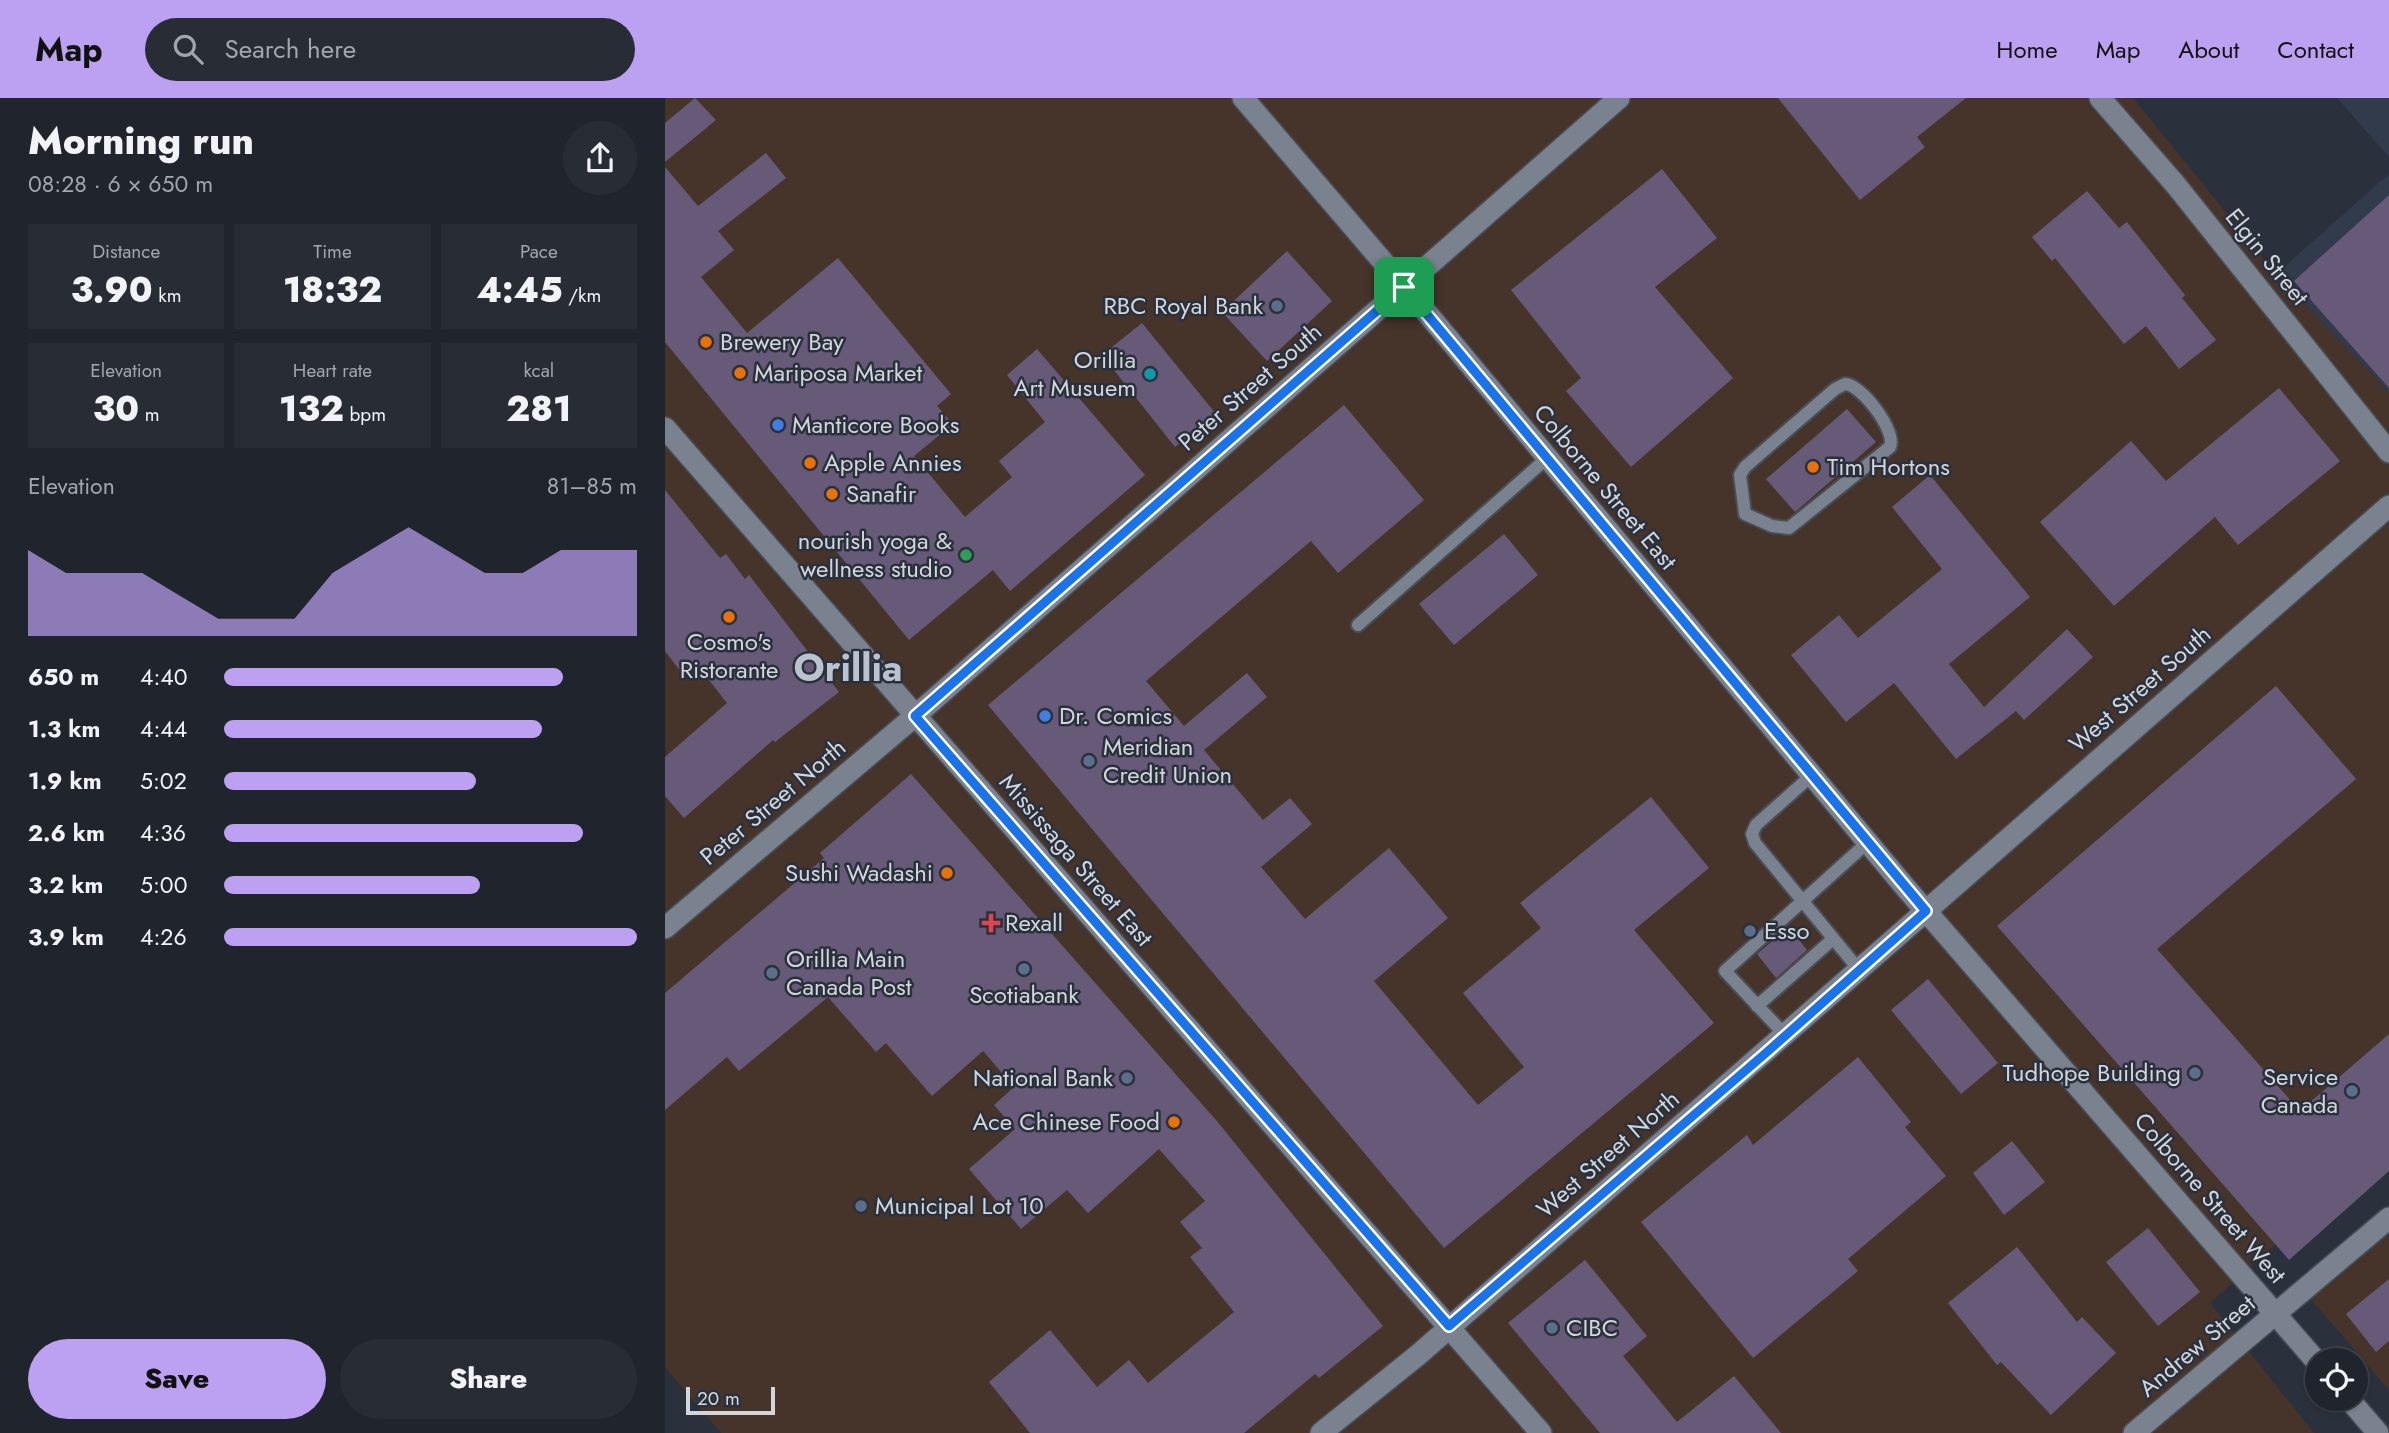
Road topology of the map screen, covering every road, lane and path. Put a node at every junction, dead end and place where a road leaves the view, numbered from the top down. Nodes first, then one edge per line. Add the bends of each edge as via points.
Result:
1 (1243, 98) edge
2 (1619, 98) edge
3 (2100, 98) edge
4 (1404, 287) junction
5 (665, 428) edge
6 (2389, 452) edge
7 (1546, 459) junction
8 (2389, 506) edge
9 (1745, 514) joint
10 (1358, 625) dead end
11 (915, 716) junction
12 (1812, 775) junction
13 (1868, 842) junction
14 (1803, 903) junction
15 (1926, 911) junction
16 (665, 928) edge
17 (1833, 939) junction
18 (1860, 971) junction
19 (1757, 1006) junction
20 (1786, 1036) junction
21 (2389, 1218) edge
22 (2277, 1315) junction
23 (1449, 1326) junction
24 (2305, 1348) edge
25 (2359, 1411) edge
26 (1321, 1433) edge
27 (1541, 1433) edge
28 (2134, 1433) edge
29 (2378, 1433) edge

1 - 4 street, Colborne Street East
2 - 4 street, Peter Street South
3 - 6 street, Elgin Street via 2175,184
4 - 7 street, Colborne Street East
4 - 11 street, Peter Street South
5 - 11 street, Mississaga Street East
7 - 10 lane
7 - 12 street, Colborne Street East
8 - 15 street, West Street South
9 - 9 lane via 1789,528 1890,447 1890,431 1856,387 1845,384 1835,389 1745,467 1739,475
11 - 16 street, Peter Street North
11 - 23 street, Mississaga Street East
12 - 13 street, Colborne Street East
12 - 14 lane via 1755,825 1752,834
13 - 14 lane
13 - 15 street, Colborne Street East
14 - 17 lane
14 - 19 lane via 1725,971
15 - 18 street, West Street North
15 - 22 street, Colborne Street West
17 - 18 lane
17 - 19 lane
18 - 20 street, West Street North
19 - 20 lane
20 - 23 street, West Street North
21 - 22 street, Andrew Street
22 - 24 street, Colborne Street West
22 - 28 street, Andrew Street
23 - 26 street, West Street North
23 - 27 street, Mississaga Street East
25 - 29 street

